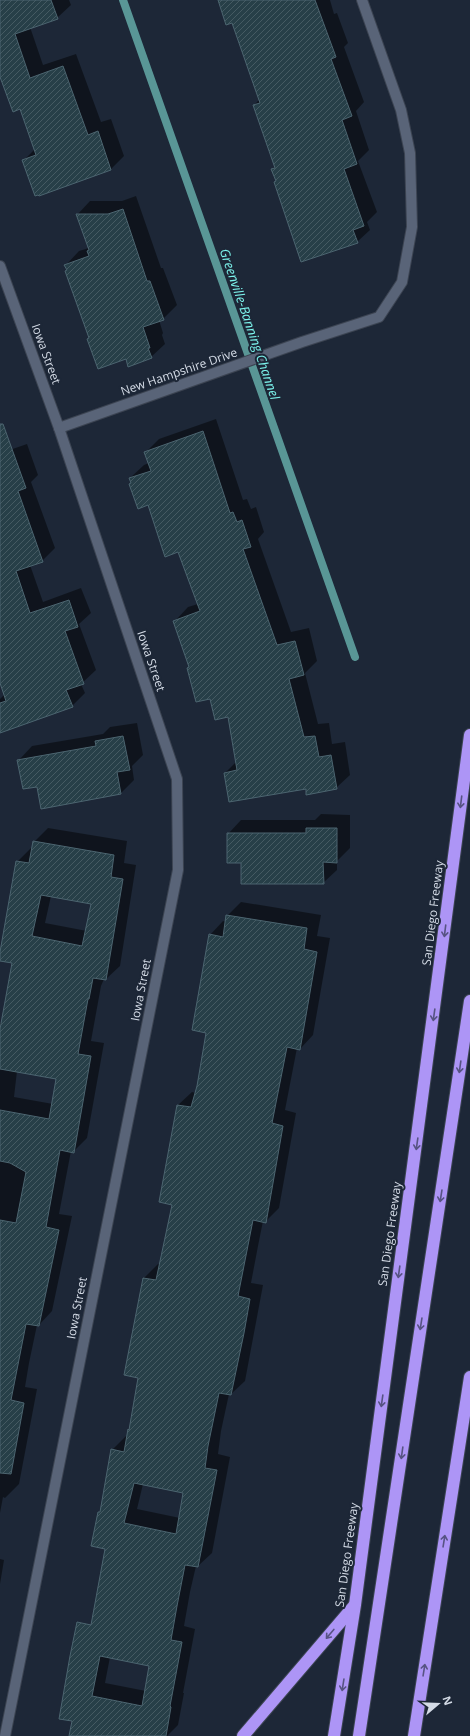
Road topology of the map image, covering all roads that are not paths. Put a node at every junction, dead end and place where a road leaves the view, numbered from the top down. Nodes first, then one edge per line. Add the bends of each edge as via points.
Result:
1 (362, 0) edge
2 (0, 266) edge
3 (59, 428) junction
4 (470, 735) edge
5 (470, 1001) edge
6 (470, 1376) edge
7 (355, 1605) junction
8 (5, 1736) edge
9 (243, 1736) edge
10 (334, 1736) edge
11 (359, 1736) edge
12 (414, 1736) edge

1 - 3 street, New Hampshire Drive via 401,110 410,153 412,227 402,282 379,317
2 - 3 street, Iowa Street
3 - 8 street, Iowa Street via 177,779 178,870
4 -> 7 highway, San Diego Freeway
5 -> 11 highway
12 -> 6 highway
7 -> 9 highway
7 -> 10 highway, San Diego Freeway

